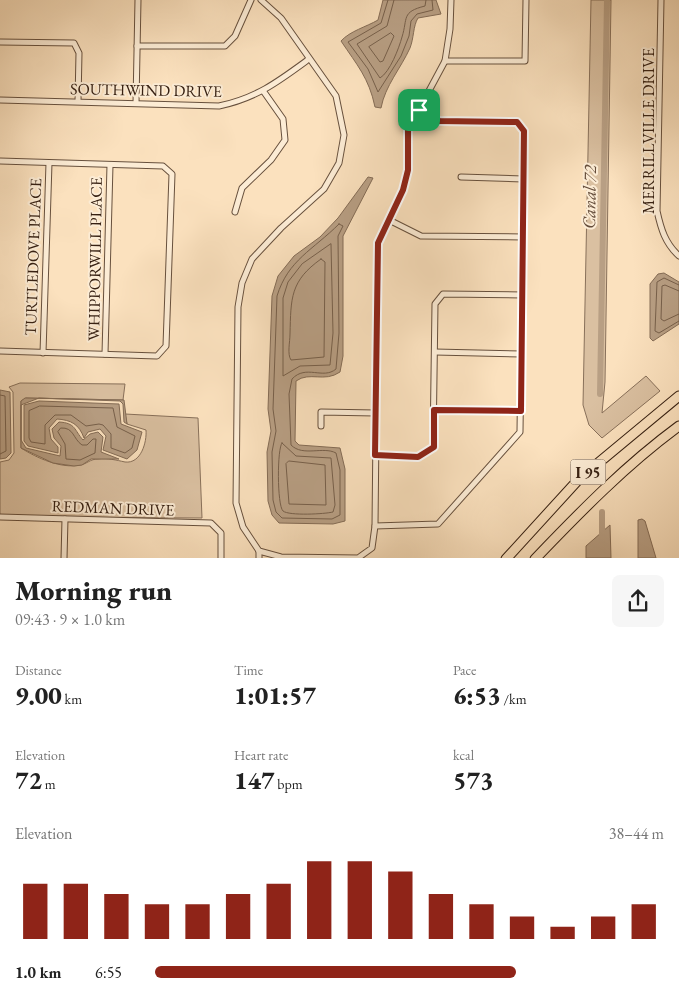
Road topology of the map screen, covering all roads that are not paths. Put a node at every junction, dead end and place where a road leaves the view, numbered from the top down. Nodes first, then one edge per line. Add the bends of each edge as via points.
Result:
1 (138, 0) edge
2 (251, 0) edge
3 (261, 0) edge
4 (451, 0) edge
5 (526, 0) edge
6 (661, 0) edge
7 (0, 42) edge
8 (137, 46) junction
9 (310, 59) junction
10 (445, 61) junction
11 (264, 92) junction
12 (0, 100) edge
13 (78, 102) junction
14 (136, 103) junction
15 (419, 110) junction
16 (0, 161) edge
17 (48, 163) junction
18 (110, 165) junction
19 (461, 178) dead end
20 (524, 179) junction
21 (235, 212) dead end
22 (389, 220) junction
23 (523, 238) junction
24 (679, 256) edge
25 (522, 295) junction
26 (0, 351) edge
27 (435, 352) junction
28 (43, 353) junction
29 (105, 354) junction
30 (521, 354) junction
31 (679, 396) edge
32 (434, 410) junction
33 (521, 411) junction
34 (376, 413) junction
35 (322, 426) dead end
36 (679, 426) edge
37 (375, 455) junction
38 (0, 517) edge
39 (65, 519) junction
40 (375, 526) junction
41 (259, 550) junction
42 (64, 558) edge
43 (221, 558) edge
44 (259, 558) edge
45 (506, 558) edge
46 (535, 558) edge

1 - 8 street
2 - 8 street via 235,36 225,46
3 - 9 street via 282,18
4 - 10 street
5 - 10 street via 525,61
6 - 24 street, MERRILLVILLE DRIVE via 658,211 662,232
7 - 13 street via 74,43 79,53
8 - 14 street
9 - 11 street, SOUTHWIND DRIVE
9 - 41 street via 336,96 344,134 339,163 324,189 252,259 242,283 238,307 236,503 243,527
10 - 15 street
11 - 14 street, SOUTHWIND DRIVE via 219,106
11 - 21 street via 282,119 285,140 271,160 242,188
12 - 13 street, SOUTHWIND DRIVE
13 - 14 street, SOUTHWIND DRIVE
15 - 20 street via 439,121 517,122 524,131
15 - 22 street via 408,130 408,170 403,190
16 - 17 street
17 - 18 street
17 - 28 street, TURTLEDOVE PLACE
18 - 29 street, WHIPPORWILL PLACE
18 - 29 street via 163,166 172,174 166,346 157,356
19 - 20 street
20 - 23 street
22 - 23 street via 421,236
22 - 34 street via 378,243
23 - 25 street
25 - 27 street via 443,294 435,304
25 - 30 street
26 - 28 street
27 - 30 street
27 - 32 street
28 - 29 street
30 - 33 street
31 - 45 highway, I 95 via 579,480
32 - 33 street
32 - 37 street via 434,447 418,457
33 - 40 street via 520,432 438,524
34 - 35 street via 321,412
34 - 37 street
36 - 46 highway, I 95 via 596,495
37 - 40 street
38 - 39 street, REDMAN DRIVE
39 - 42 street
39 - 43 street, REDMAN DRIVE via 211,523 221,533
40 - 41 street via 372,548 358,558 281,557
41 - 44 street

